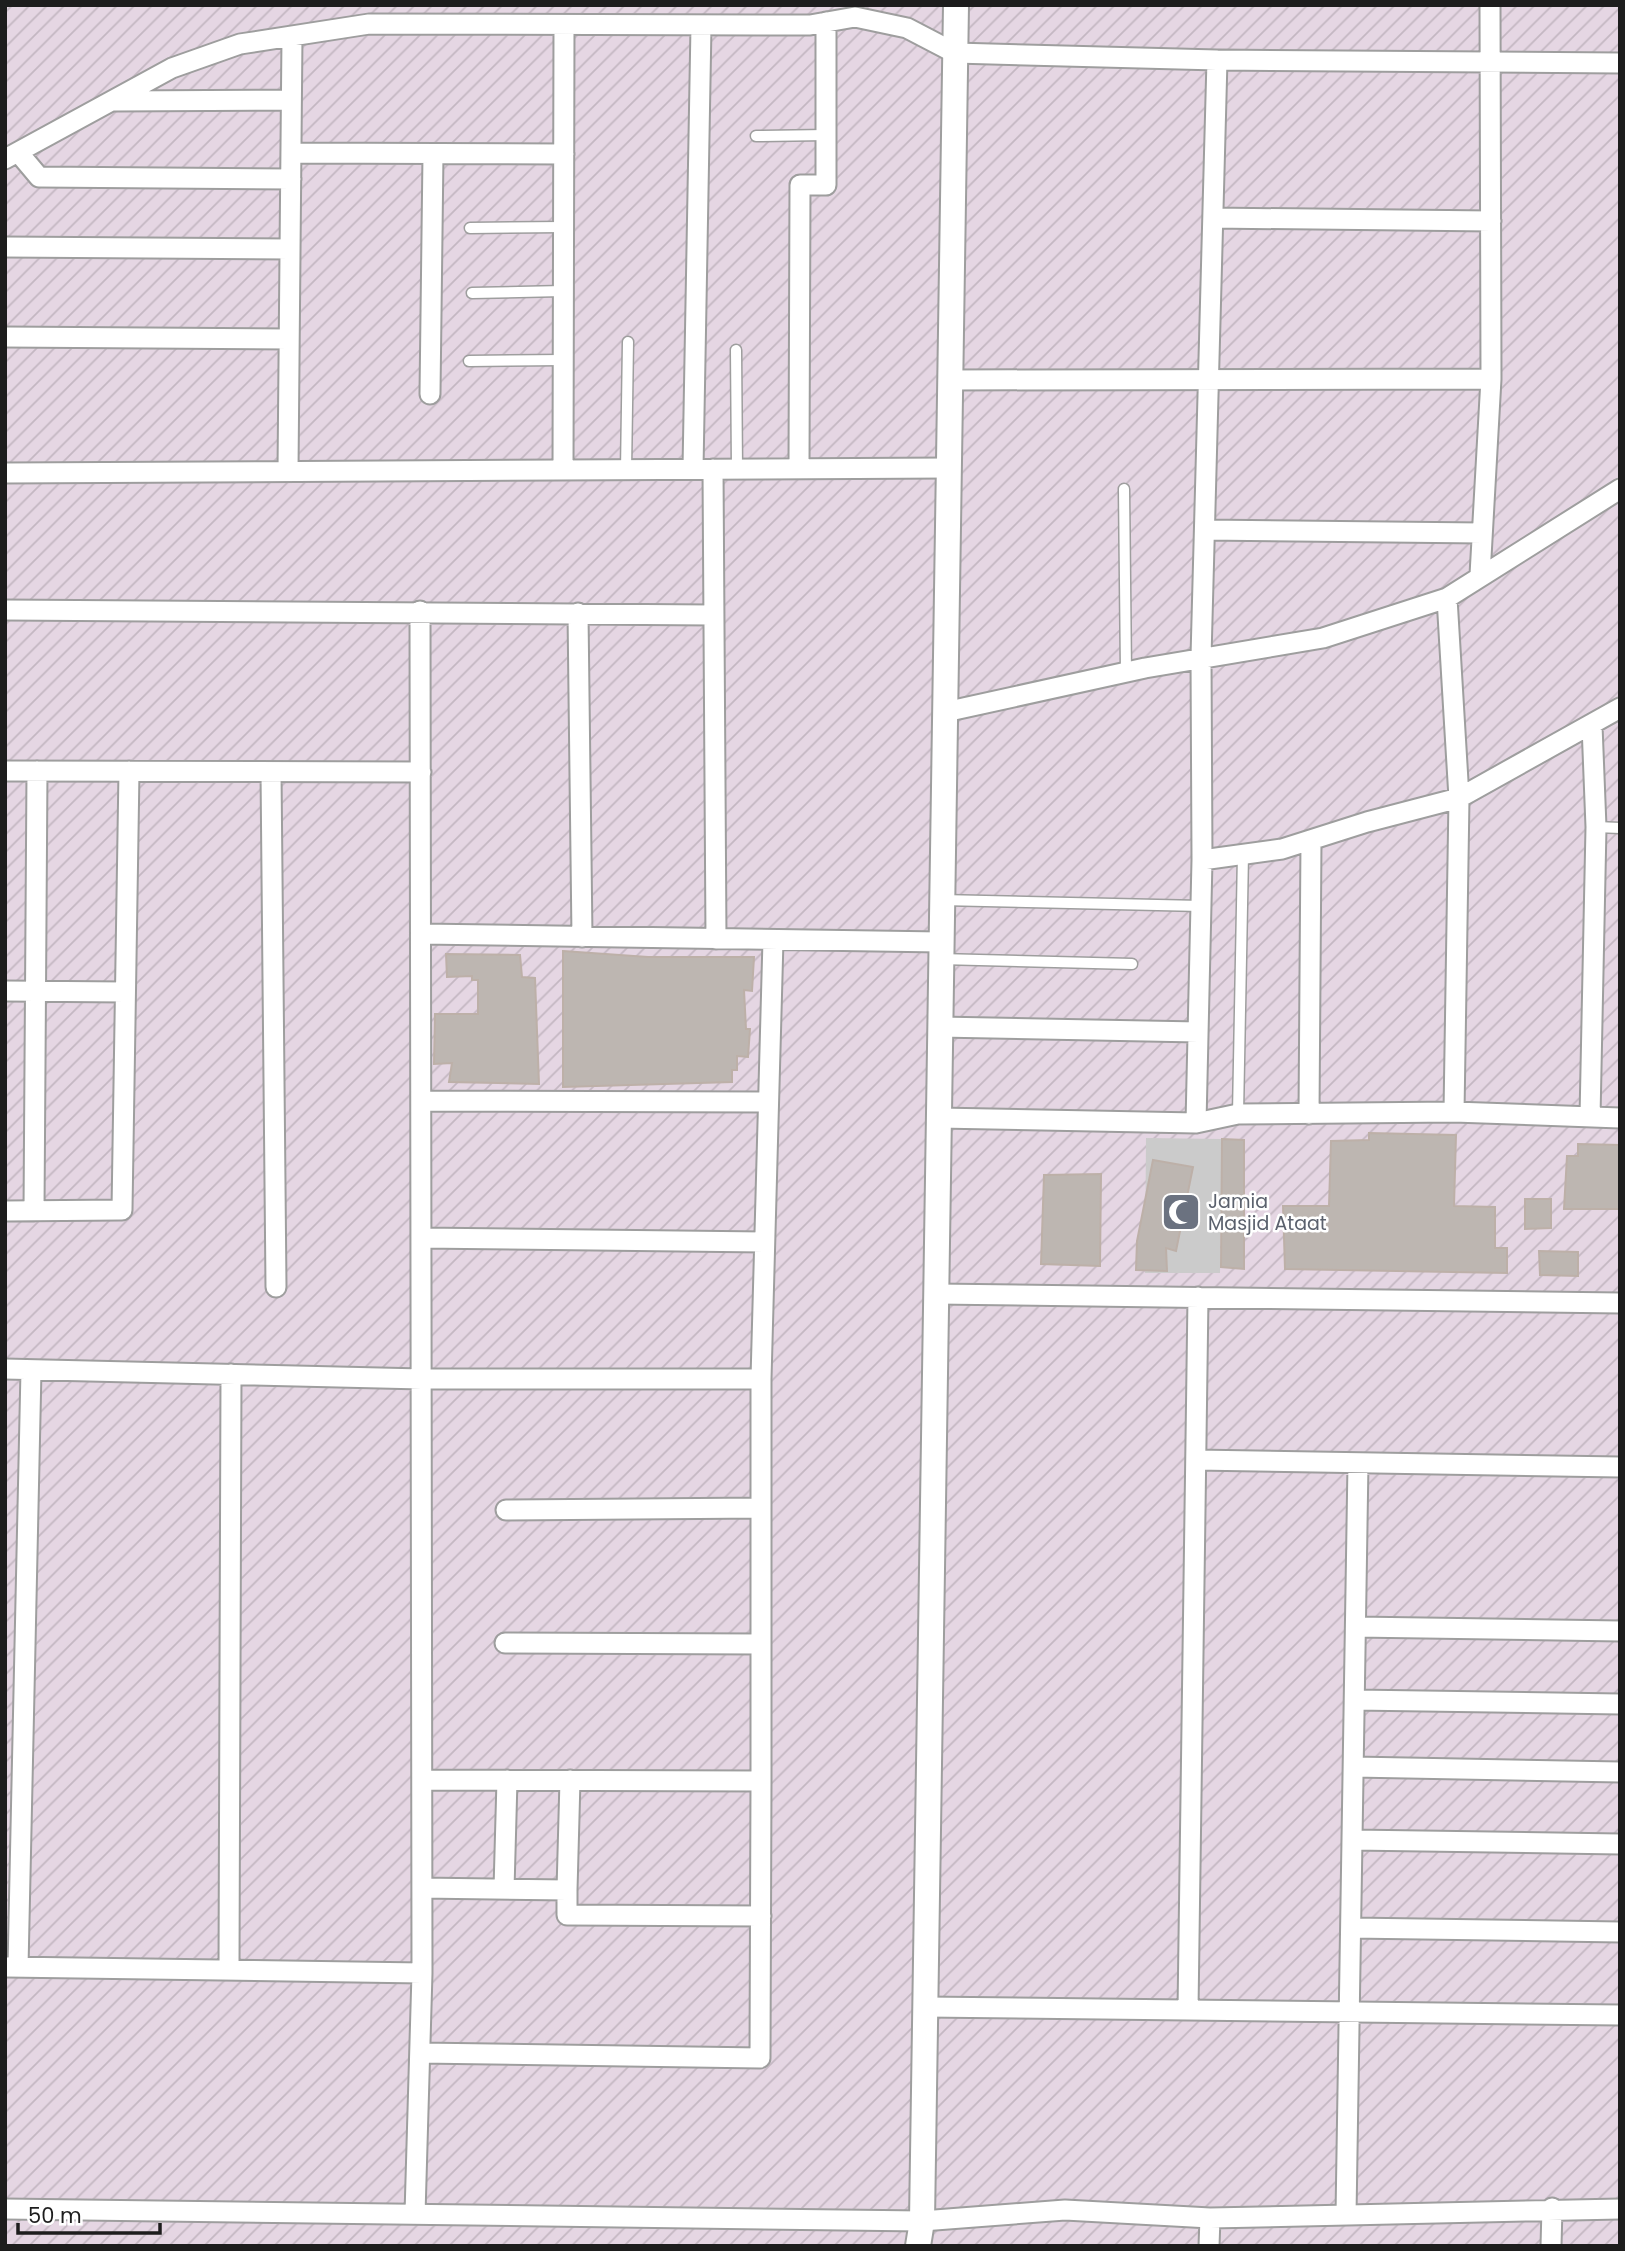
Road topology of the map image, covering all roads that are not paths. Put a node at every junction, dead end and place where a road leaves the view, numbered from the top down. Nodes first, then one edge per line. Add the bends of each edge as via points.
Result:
1 (956, 5) edge
2 (1490, 5) edge
3 (826, 22) junction
4 (564, 26) junction
5 (701, 26) junction
6 (292, 36) junction
7 (955, 53) junction
8 (1217, 60) junction
9 (1490, 60) junction
10 (1620, 63) edge
11 (291, 100) junction
12 (110, 101) junction
13 (826, 135) junction
14 (756, 136) dead end
15 (291, 153) junction
16 (433, 154) junction
17 (564, 154) junction
18 (12, 155) edge
19 (290, 179) junction
20 (1213, 218) junction
21 (1491, 221) junction
22 (563, 227) junction
23 (470, 228) dead end
24 (5, 247) edge
25 (290, 249) junction
26 (563, 291) junction
27 (471, 293) dead end
28 (5, 337) edge
29 (289, 340) junction
30 (628, 342) dead end
31 (736, 350) dead end
32 (563, 360) junction
33 (468, 361) dead end
34 (1208, 379) junction
35 (1492, 379) junction
36 (950, 380) junction
37 (430, 394) dead end
38 (799, 468) junction
39 (948, 468) junction
40 (703, 469) junction
41 (737, 469) junction
42 (563, 470) junction
43 (626, 470) junction
44 (288, 471) junction
45 (5, 472) edge
46 (1125, 489) dead end
47 (1620, 489) edge
48 (1205, 530) junction
49 (1482, 533) junction
50 (1480, 575) junction
51 (1447, 598) junction
52 (5, 610) edge
53 (420, 611) junction
54 (578, 613) junction
55 (712, 615) junction
56 (1201, 657) junction
57 (1126, 672) junction
58 (1620, 708) edge
59 (945, 712) junction
60 (1592, 726) junction
61 (5, 771) edge
62 (37, 771) junction
63 (129, 771) junction
64 (271, 772) junction
65 (421, 772) junction
66 (1459, 798) junction
67 (1596, 827) junction
68 (1620, 828) edge
69 (1311, 840) junction
70 (1243, 855) junction
71 (1202, 860) junction
72 (941, 900) junction
73 (1201, 905) junction
74 (422, 934) junction
75 (582, 937) junction
76 (716, 939) junction
77 (773, 940) junction
78 (940, 951) junction
79 (1132, 964) dead end
80 (5, 991) edge
81 (36, 991) junction
82 (125, 992) junction
83 (939, 1027) junction
84 (1198, 1032) junction
85 (423, 1101) junction
86 (767, 1102) junction
87 (1454, 1112) junction
88 (1238, 1114) junction
89 (1309, 1114) junction
90 (1590, 1117) junction
91 (939, 1118) junction
92 (1620, 1118) edge
93 (1196, 1123) junction
94 (34, 1210) junction
95 (5, 1211) edge
96 (422, 1238) junction
97 (764, 1242) junction
98 (276, 1287) dead end
99 (936, 1294) junction
100 (1198, 1297) junction
101 (1620, 1303) edge
102 (5, 1369) edge
103 (31, 1370) junction
104 (231, 1374) junction
105 (761, 1378) junction
106 (422, 1379) junction
107 (1195, 1460) junction
108 (1358, 1463) junction
109 (1620, 1467) edge
110 (761, 1508) junction
111 (506, 1510) dead end
112 (1356, 1627) junction
113 (1620, 1631) edge
114 (505, 1643) dead end
115 (761, 1644) junction
116 (1355, 1700) junction
117 (1620, 1704) edge
118 (1354, 1767) junction
119 (1620, 1772) edge
120 (422, 1780) junction
121 (507, 1780) junction
122 (570, 1780) junction
123 (761, 1781) junction
124 (1353, 1840) junction
125 (1620, 1844) edge
126 (422, 1888) junction
127 (504, 1889) junction
128 (567, 1890) junction
129 (761, 1916) junction
130 (1352, 1928) junction
131 (1620, 1932) edge
132 (12, 1967) edge
133 (229, 1970) junction
134 (422, 1973) junction
135 (925, 2007) junction
136 (1188, 2010) junction
137 (1351, 2012) junction
138 (1620, 2015) edge
139 (420, 2053) junction
140 (1552, 2208) junction
141 (5, 2209) edge
142 (1620, 2209) edge
143 (415, 2214) junction
144 (1346, 2215) junction
145 (1210, 2218) junction
146 (922, 2221) junction
147 (918, 2246) edge
148 (1209, 2246) edge
149 (1551, 2246) edge

1 - 7 street
2 - 9 street
3 - 5 street
3 - 7 street via 855,17 907,29
3 - 13 street
4 - 5 street
4 - 6 street via 369,24
4 - 17 street
5 - 40 street
6 - 11 street
6 - 12 street via 240,44 172,68
7 - 8 street
7 - 36 street
8 - 9 street
8 - 20 street
9 - 10 street
9 - 21 street
11 - 12 street
11 - 15 street
12 - 18 street
13 - 14 lane
13 - 38 street via 826,185 800,185
15 - 16 street
15 - 19 street
16 - 17 street
16 - 37 street
17 - 22 street
18 - 19 street via 39,177
19 - 25 street
20 - 21 street
20 - 34 street
21 - 35 street
22 - 23 lane
22 - 26 street
24 - 25 street
25 - 29 street
26 - 27 lane
26 - 32 street
28 - 29 street
29 - 44 street
30 - 43 lane
31 - 41 lane
32 - 33 lane
32 - 42 street
34 - 35 street
34 - 36 street
34 - 48 street
35 - 49 street
36 - 39 street
38 - 39 street
38 - 41 street
39 - 59 street
40 - 41 street
40 - 43 street
40 - 55 street
42 - 43 street
42 - 44 street
44 - 45 street
46 - 57 lane
47 - 50 street
48 - 49 street
48 - 56 street
49 - 50 street
50 - 51 street
51 - 56 street via 1323,638
51 - 66 street
52 - 53 street
53 - 54 street
53 - 65 street
54 - 55 street
54 - 75 street
55 - 76 street
56 - 57 street
56 - 71 street
57 - 59 street
58 - 60 street
59 - 72 street
60 - 66 street
60 - 67 street
61 - 62 street
62 - 63 street
62 - 81 street
63 - 64 street
63 - 82 street
64 - 65 street
64 - 98 street
65 - 74 street
66 - 69 street
66 - 87 street
67 - 68 lane
67 - 90 street
69 - 70 street
69 - 89 street
70 - 71 street
70 - 88 lane
71 - 73 street
72 - 73 lane
72 - 78 street
73 - 84 street
74 - 75 street
74 - 85 street
75 - 76 street
76 - 77 street
77 - 78 street
77 - 86 street
78 - 79 lane
78 - 83 street
80 - 81 street
81 - 82 street
81 - 94 street
82 - 94 street via 122,1210
83 - 84 street
83 - 91 street
84 - 93 street
85 - 86 street
85 - 96 street
86 - 97 street
87 - 89 street
87 - 90 street
88 - 89 street
88 - 93 street
90 - 92 street
91 - 93 street
91 - 99 street
94 - 95 street
96 - 97 street
96 - 106 street
97 - 105 street
99 - 100 street
99 - 135 street
100 - 101 street
100 - 107 street
102 - 103 street
103 - 104 street
103 - 132 street
104 - 106 street
104 - 133 street
105 - 106 street
105 - 110 street
106 - 120 street
107 - 108 street
107 - 136 street
108 - 109 street
108 - 112 street
110 - 111 street
110 - 115 street
112 - 113 street
112 - 116 street
114 - 115 street
115 - 123 street
116 - 117 street
116 - 118 street
118 - 119 street
118 - 124 street
120 - 121 street
120 - 126 street
121 - 122 street
121 - 127 street
122 - 123 street
122 - 128 street
123 - 129 street
124 - 125 street
124 - 130 street
126 - 127 street
126 - 134 street
127 - 128 street
128 - 129 street via 567,1915
129 - 139 street via 760,2059
130 - 131 street
130 - 137 street
132 - 133 street
133 - 134 street
134 - 139 street
135 - 136 street
135 - 146 street
136 - 137 street
137 - 138 street
137 - 144 street
139 - 143 street
140 - 142 street
140 - 144 street
140 - 149 street
141 - 143 street
143 - 146 street
144 - 145 street
145 - 146 street via 1065,2210
145 - 148 street
146 - 147 street

